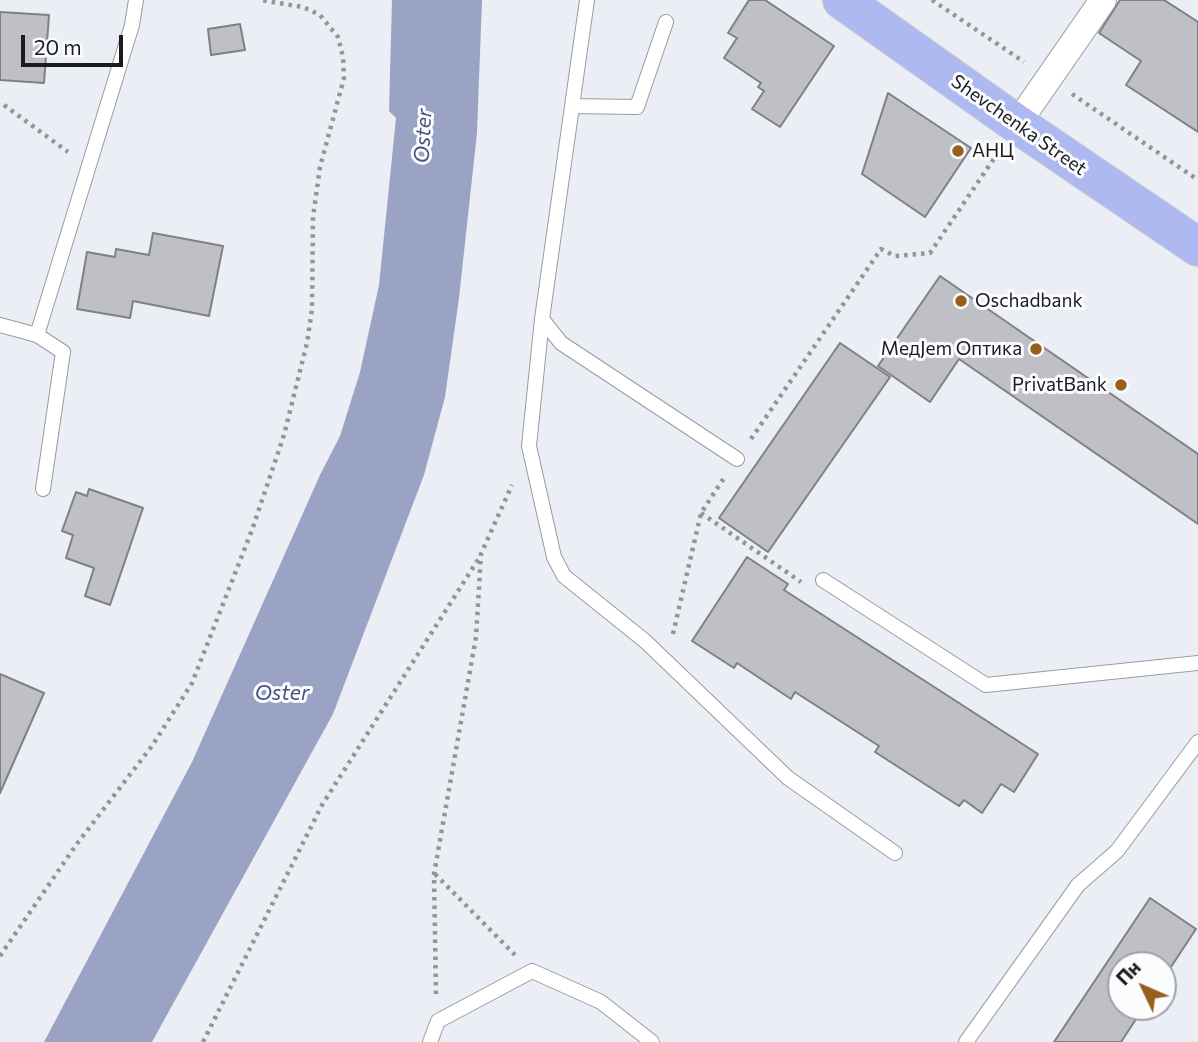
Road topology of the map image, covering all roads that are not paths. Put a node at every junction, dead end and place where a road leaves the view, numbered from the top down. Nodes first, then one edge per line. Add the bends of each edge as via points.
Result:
1 (136, 0) edge
2 (587, 0) edge
3 (842, 0) edge
4 (1103, 0) edge
5 (666, 22) dead end
6 (572, 106) junction
7 (1017, 124) junction
8 (1198, 247) edge
9 (542, 319) junction
10 (0, 325) edge
11 (37, 335) junction
12 (737, 459) road end
13 (43, 489) dead end
14 (823, 580) road end
15 (1197, 660) edge
16 (1198, 742) edge
17 (895, 853) dead end
18 (429, 1042) edge
19 (652, 1042) edge
20 (966, 1042) edge

1 - 11 lane
2 - 6 lane
3 - 7 main road, Shevchenka Street
4 - 7 street
5 - 6 lane via 637,107
6 - 9 lane
7 - 8 main road, Shevchenka Street
9 - 12 lane via 561,343
9 - 17 lane via 529,446 554,557 564,576 667,662 788,778
10 - 11 lane
11 - 13 lane via 63,352
14 - 15 lane via 986,685
16 - 20 lane via 1117,851 1079,885
18 - 19 lane via 438,1021 532,971 601,1002

